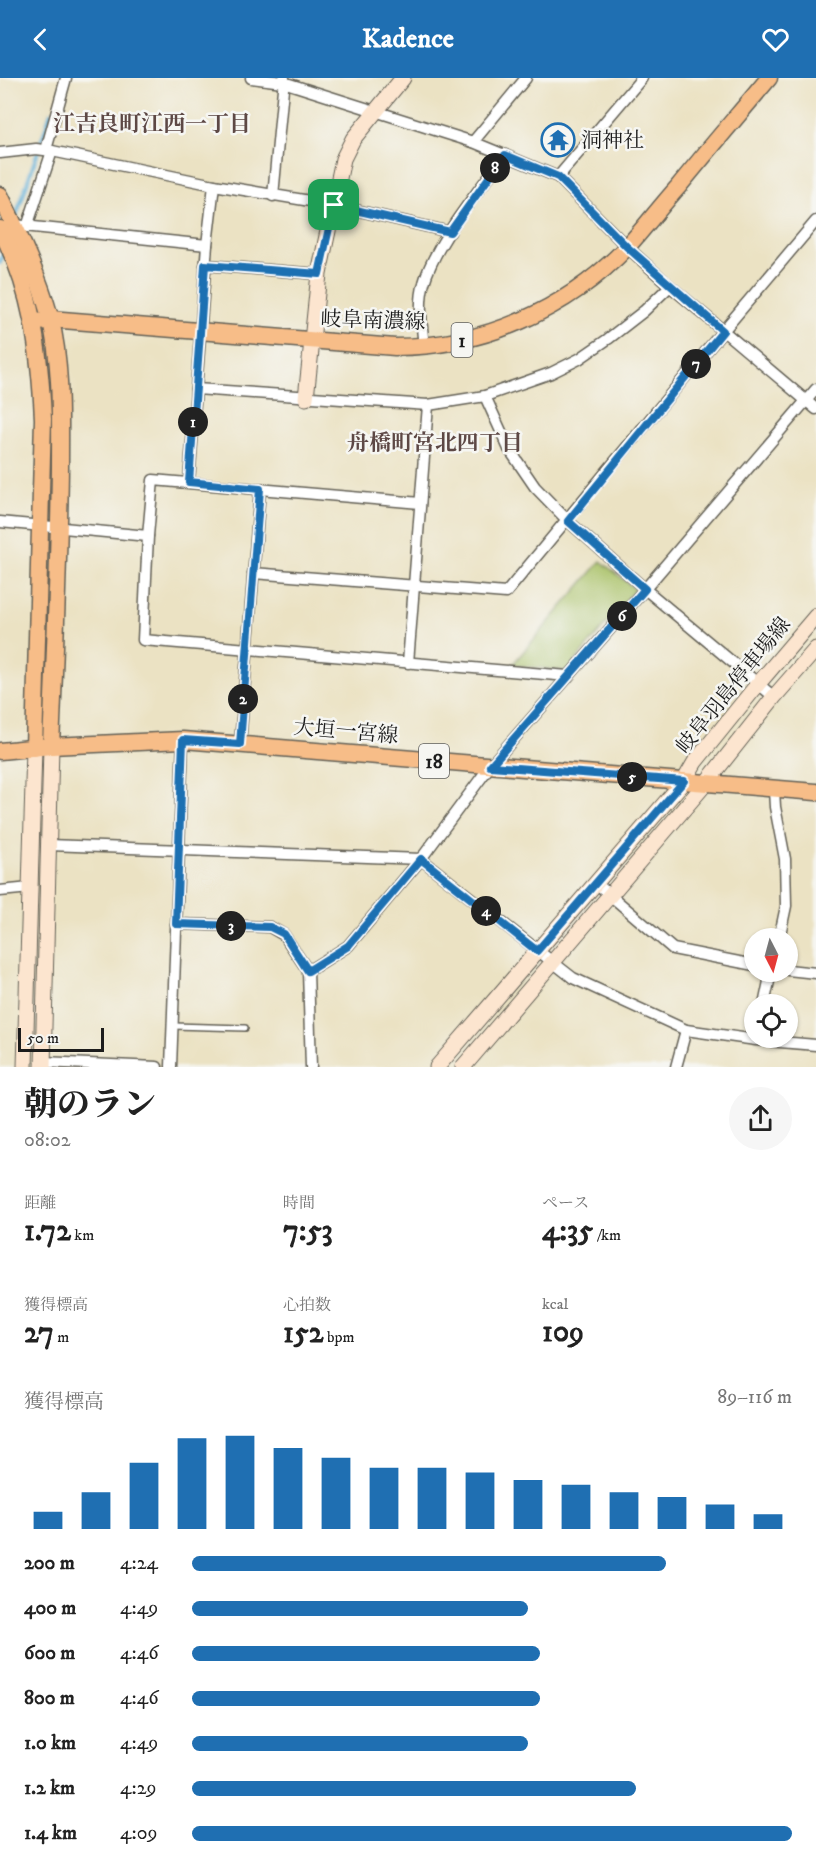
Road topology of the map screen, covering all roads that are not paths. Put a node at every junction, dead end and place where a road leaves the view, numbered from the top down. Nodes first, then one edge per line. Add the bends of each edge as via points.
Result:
1 (66, 78) edge
2 (251, 78) edge
3 (404, 78) edge
4 (526, 78) edge
5 (642, 78) edge
6 (769, 78) edge
7 (284, 80) edge
8 (376, 111) junction
9 (473, 142) junction
10 (44, 150) junction
11 (0, 153) edge
12 (505, 155) junction
13 (558, 177) junction
14 (214, 185) junction
15 (0, 195) edge
16 (273, 196) junction
17 (334, 205) junction
18 (816, 221) edge
19 (9, 231) edge
20 (450, 232) junction
21 (207, 245) junction
22 (627, 247) junction
23 (205, 265) junction
24 (25, 266) junction
25 (319, 274) junction
26 (670, 286) junction
27 (50, 319) junction
28 (33, 324) junction
29 (201, 330) junction
30 (723, 331) junction
31 (312, 341) junction
32 (424, 347) junction
33 (196, 389) junction
34 (816, 389) edge
35 (485, 396) junction
36 (306, 398) junction
37 (806, 401) junction
38 (428, 405) junction
39 (816, 409) edge
40 (189, 482) junction
41 (260, 489) junction
42 (420, 504) junction
43 (568, 521) junction
44 (0, 522) edge
45 (39, 525) junction
46 (59, 528) junction
47 (148, 536) junction
48 (253, 573) junction
49 (414, 587) junction
50 (645, 589) junction
51 (816, 616) edge
52 (816, 649) edge
53 (247, 650) junction
54 (408, 663) junction
55 (568, 676) junction
56 (758, 684) junction
57 (774, 697) junction
58 (183, 740) junction
59 (240, 744) junction
60 (51, 746) junction
61 (34, 748) junction
62 (0, 752) edge
63 (490, 766) junction
64 (684, 781) junction
65 (706, 783) junction
66 (774, 790) junction
67 (816, 792) edge
68 (49, 845) junction
69 (179, 851) junction
70 (421, 859) junction
71 (596, 883) junction
72 (30, 888) junction
73 (0, 891) edge
74 (610, 895) junction
75 (176, 924) junction
76 (781, 928) edge
77 (537, 951) junction
78 (552, 963) junction
79 (744, 963) edge
80 (308, 971) junction
81 (798, 971) edge
82 (816, 973) edge
83 (173, 1026) junction
84 (245, 1028) dead end
85 (686, 1030) junction
86 (744, 1037) edge
87 (798, 1043) edge
88 (816, 1045) edge
89 (43, 1064) edge
90 (26, 1067) edge
91 (157, 1067) edge
92 (171, 1067) edge
93 (311, 1067) edge
94 (437, 1067) edge
95 (462, 1067) edge
96 (676, 1067) edge

1 - 10 street
2 - 7 street
3 - 8 street
4 - 9 street
5 - 13 street
6 - 22 main road, 岐阜南濃線 / 1
7 - 8 street
7 - 16 street
8 - 9 street
8 - 17 street via 343,159
9 - 12 street
10 - 11 street
10 - 14 street
10 - 19 street
12 - 13 street
12 - 20 street
13 - 22 street
14 - 16 street
14 - 21 street
15 - 19 main road
16 - 17 street
17 - 20 street
17 - 25 street
18 - 30 street
19 - 21 street
19 - 24 main road
20 - 32 street via 423,284 420,303
21 - 23 street
22 - 26 street
22 - 32 main road, 岐阜南濃線 / 1 via 587,282 542,312 493,332
23 - 25 street
23 - 29 street
24 - 27 main road
24 - 28 main road
25 - 31 street
26 - 30 street
26 - 35 street via 644,311 579,359
27 - 28 main road, 岐阜南濃線 / 1
27 - 29 main road, 岐阜南濃線 / 1
27 - 46 main road via 58,380
28 - 45 main road via 41,373
29 - 31 main road, 岐阜南濃線 / 1
29 - 33 street
30 - 37 street
30 - 43 street
31 - 32 main road, 岐阜南濃線 / 1
31 - 36 street
33 - 36 street
33 - 40 street
34 - 37 street
35 - 38 street
35 - 43 street via 508,449 535,487
36 - 38 street
37 - 39 street
37 - 50 street
38 - 42 street
40 - 41 street
40 - 47 street via 153,480
41 - 42 street
41 - 48 street
42 - 49 street
43 - 49 street via 507,593
43 - 50 street
44 - 45 street
45 - 46 street
45 - 61 main road
46 - 47 street
46 - 60 main road
47 - 53 street via 143,640
48 - 49 street
48 - 53 street
49 - 54 street
50 - 55 street
50 - 56 street
51 - 56 street, 岐阜羽島停車場線
52 - 57 street, 岐阜羽島停車場線
53 - 54 street
53 - 59 street
54 - 55 street
55 - 63 street
56 - 57 street
56 - 64 street, 岐阜羽島停車場線
57 - 65 street, 岐阜羽島停車場線
58 - 59 main road, 大垣一宮線 / 18
58 - 60 main road, 大垣一宮線 / 18
58 - 69 street
59 - 63 main road, 大垣一宮線 / 18
60 - 61 main road
60 - 68 street
61 - 62 main road
61 - 72 street
63 - 64 main road, 大垣一宮線 / 18
63 - 70 street
64 - 65 main road, 大垣一宮線 / 18
64 - 71 street, 岐阜羽島停車場線
65 - 66 main road, 大垣一宮線 / 18
65 - 74 street, 岐阜羽島停車場線
66 - 67 main road, 大垣一宮線 / 18
66 - 76 street via 785,859 786,906
68 - 69 street
68 - 89 street
69 - 70 street
69 - 75 street
70 - 77 street
70 - 80 street via 348,946
71 - 74 street
71 - 77 street, 岐阜羽島停車場線
72 - 73 street
72 - 90 street
74 - 78 street, 岐阜羽島停車場線
74 - 79 street via 673,949
75 - 80 street via 270,927 284,934
75 - 83 street
77 - 78 street
77 - 94 street, 岐阜羽島停車場線
78 - 85 street via 573,978
78 - 95 street, 岐阜羽島停車場線
80 - 93 street
81 - 82 street
83 - 84 lane
83 - 92 street
85 - 86 street
85 - 96 street
87 - 88 street
89 - 91 street

